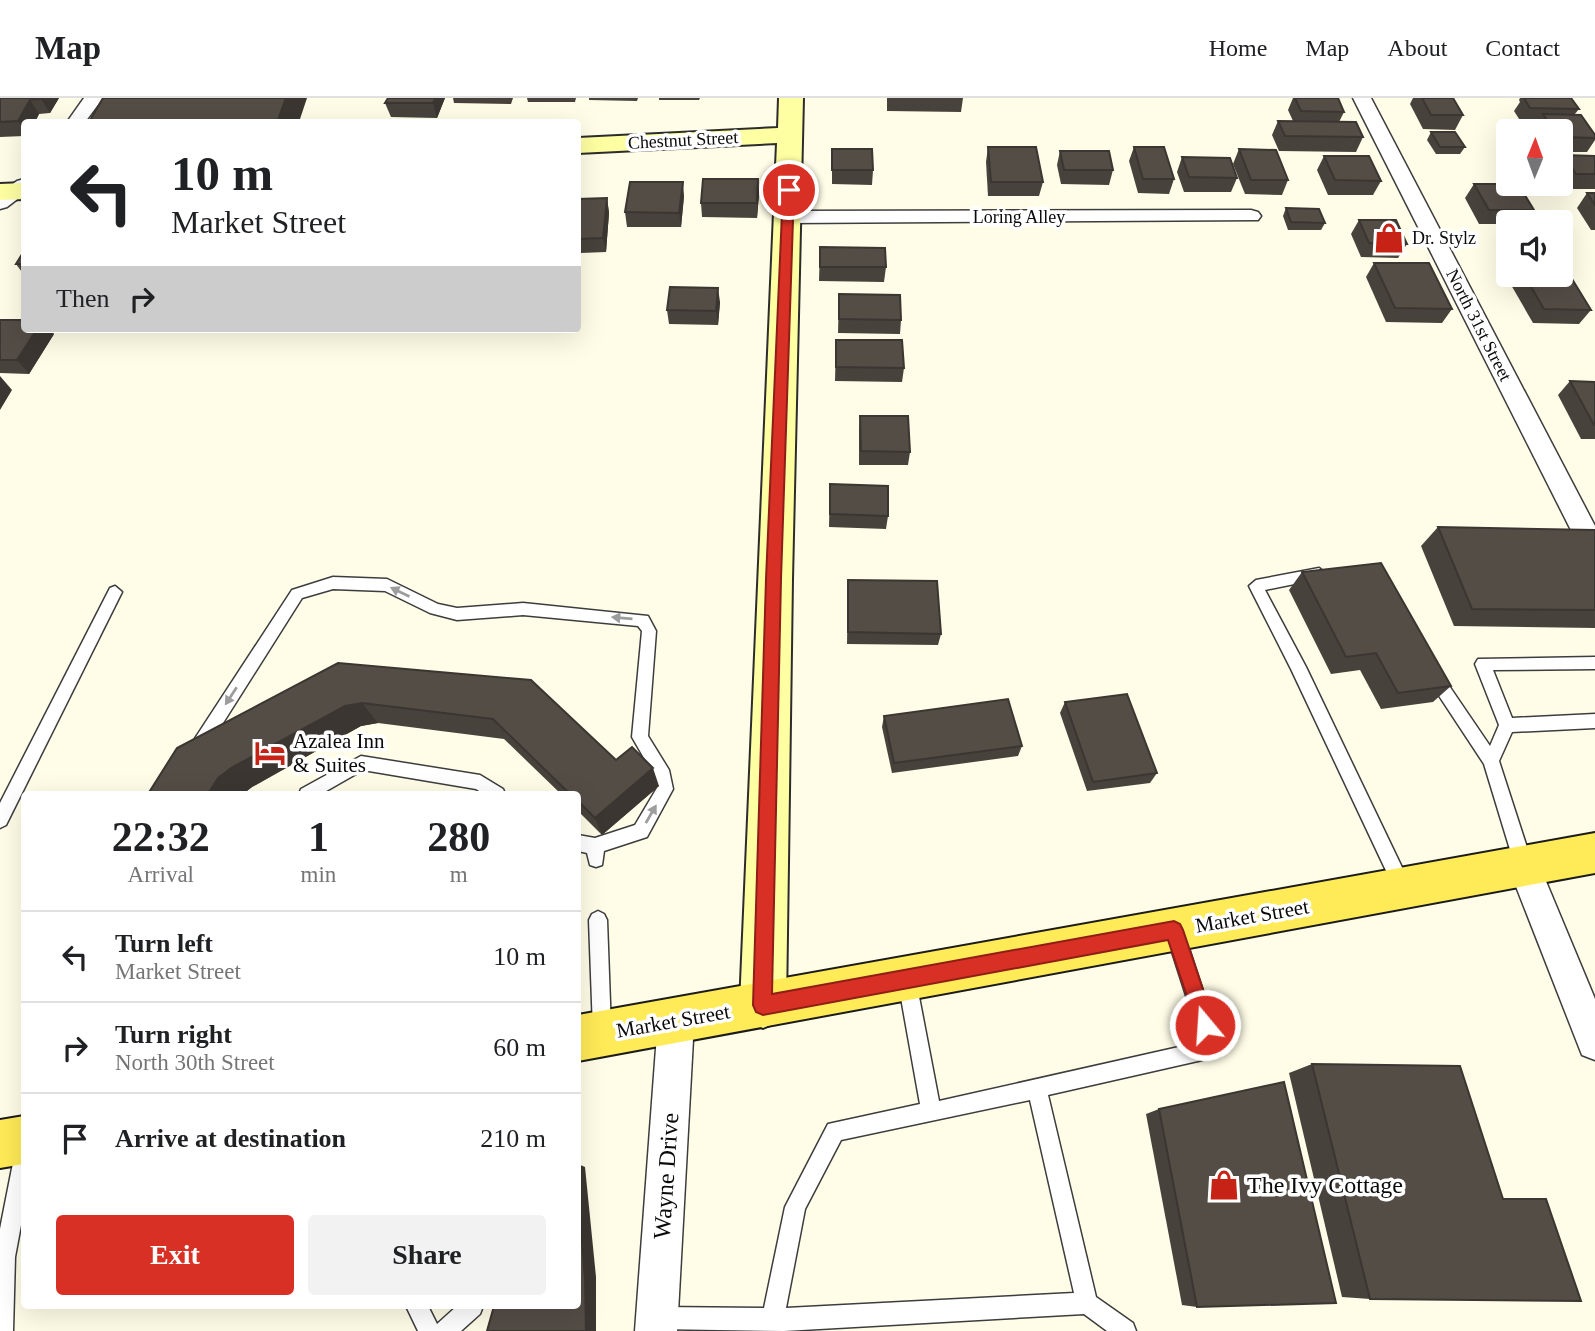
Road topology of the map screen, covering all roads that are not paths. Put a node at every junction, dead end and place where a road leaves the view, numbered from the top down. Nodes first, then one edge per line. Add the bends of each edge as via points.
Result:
1 (94, 98) edge
2 (791, 98) edge
3 (1362, 98) edge
4 (78, 119) edge
5 (789, 135) junction
6 (581, 145) edge
7 (1251, 216) dead end
8 (788, 217) junction
9 (1593, 545) edge
10 (1338, 571) edge
11 (115, 593) dead end
12 (1424, 660) edge
13 (1595, 663) edge
14 (1595, 721) edge
15 (1507, 725) junction
16 (189, 761) edge
17 (1491, 761) junction
18 (312, 791) edge
19 (493, 791) edge
20 (0, 820) edge
21 (581, 844) edge
22 (1595, 853) edge
23 (1524, 866) junction
24 (1403, 888) junction
25 (598, 920) dead end
26 (1174, 930) junction
27 (907, 979) junction
28 (763, 1005) junction
29 (676, 1021) junction
30 (590, 1036) edge
31 (1595, 1042) edge
32 (1037, 1088) junction
33 (931, 1112) junction
34 (21, 1140) edge
35 (0, 1144) edge
36 (21, 1174) edge
37 (1087, 1303) junction
38 (418, 1309) edge
39 (469, 1309) edge
40 (656, 1325) edge
41 (773, 1325) edge
42 (2, 1331) edge
43 (429, 1331) edge
44 (445, 1331) edge
45 (1125, 1331) edge

1 - 4 street
2 - 5 street
3 - 9 street, North 31st Street
5 - 6 street, Chestnut Street
5 - 8 street
7 - 8 street, Loring Alley
8 - 28 street
10 - 24 lane via 1256,586
11 - 20 lane
12 - 17 lane
13 - 15 lane via 1483,664
14 - 15 lane
15 - 17 lane
21 -> 16 lane via 596,852 641,831 665,789 663,775 640,737 649,631 643,620 523,609 457,614 435,609 387,585 333,583 297,594
17 - 23 lane
18 - 19 lane via 361,763 480,782
22 - 23 main road, Market Street
23 - 24 main road, Market Street
23 - 31 street
24 - 26 main road, Market Street
25 - 30 lane
26 - 27 main road, Market Street
26 - 32 lane via 1213,1049
27 - 28 main road, Market Street
27 - 33 lane
28 - 29 main road, Market Street
29 - 30 main road, Market Street
29 - 40 street, Wayne Drive
32 - 33 lane
32 - 37 lane
33 - 41 lane via 835,1131 795,1207
34 - 35 main road
36 - 42 lane via 5,1257
37 - 41 lane
37 - 45 lane
38 - 43 lane
39 - 44 lane
40 - 41 lane

